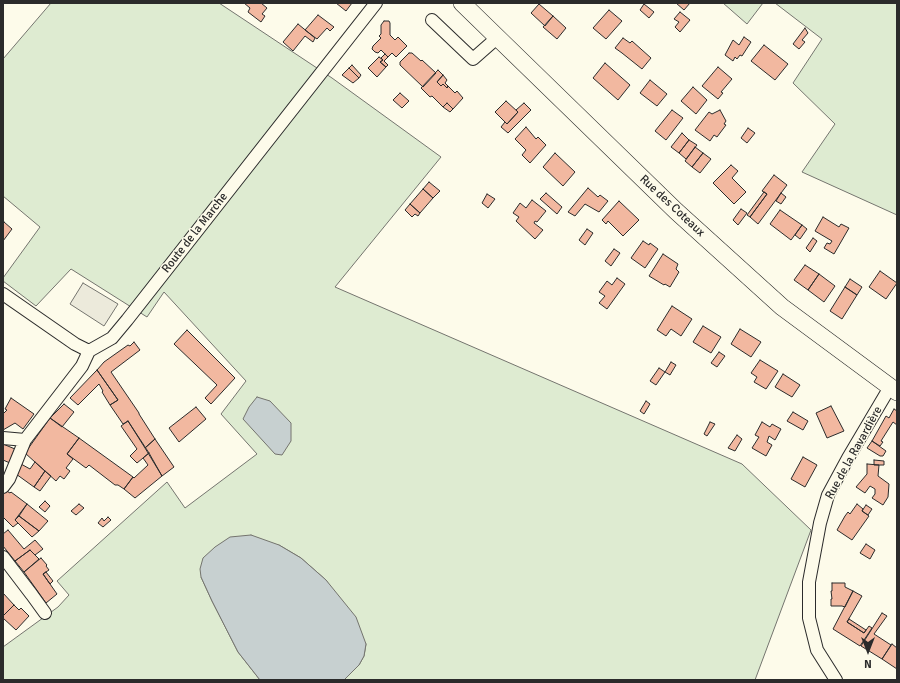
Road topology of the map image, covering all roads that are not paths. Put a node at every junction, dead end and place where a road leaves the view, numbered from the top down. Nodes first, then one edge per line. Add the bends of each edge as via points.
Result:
1 (376, 3) edge
2 (462, 3) edge
3 (432, 20) dead end
4 (498, 37) junction
5 (3, 294) edge
6 (89, 351) junction
7 (894, 389) edge
8 (3, 438) edge
9 (25, 440) junction
10 (3, 487) edge
11 (3, 557) edge
12 (45, 613) dead end
13 (836, 680) edge

1 - 6 street, Route de la Marche via 127,320 112,338
2 - 4 street, Rue des Coteaux
3 - 4 street via 473,59
4 - 7 street, Rue des Coteaux via 671,205 782,307
5 - 6 street
6 - 9 street via 82,366
7 - 13 street, Rue de la Ravardière via 848,458 828,495 820,523 809,582 809,618 818,650
8 - 9 street
9 - 10 street
11 - 12 street

